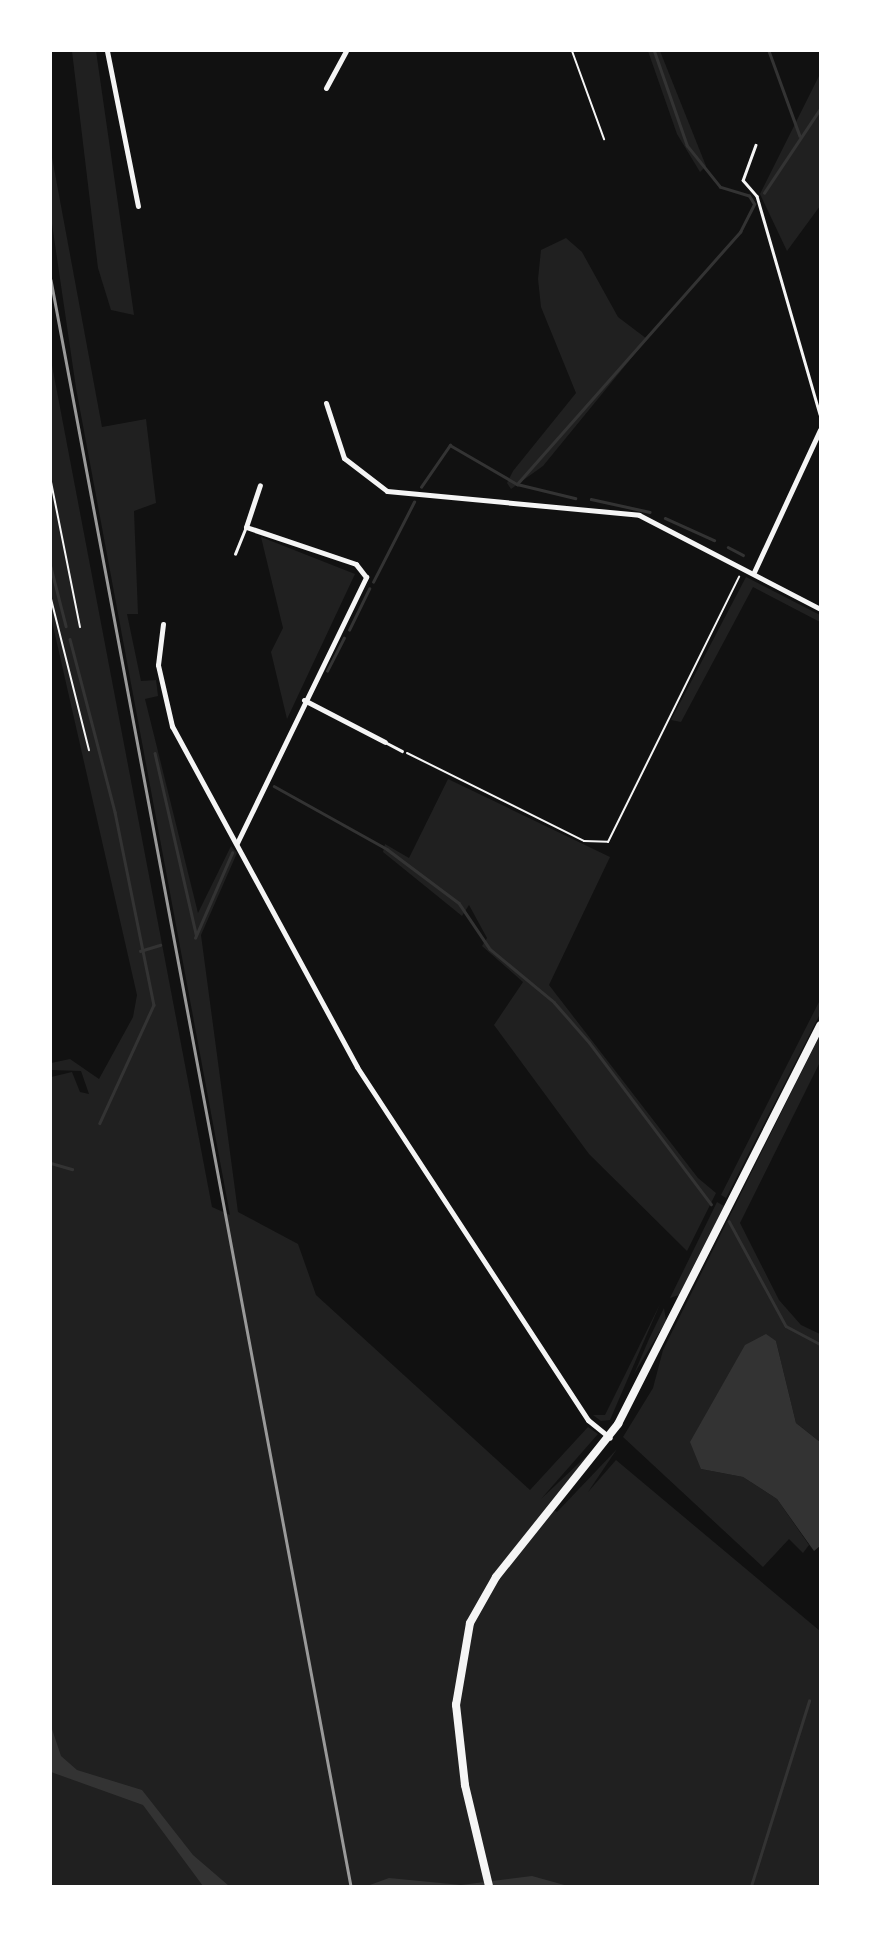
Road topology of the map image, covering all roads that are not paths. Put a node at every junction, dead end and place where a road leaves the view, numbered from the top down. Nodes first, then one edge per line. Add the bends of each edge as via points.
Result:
1 (107, 51) edge
2 (346, 51) edge
3 (326, 88) dead end
4 (756, 145) dead end
5 (138, 206) dead end
6 (326, 403) dead end
7 (820, 414) edge
8 (820, 430) edge
9 (260, 485) dead end
10 (246, 527) junction
11 (235, 554) dead end
12 (754, 572) junction
13 (820, 609) edge
14 (163, 624) dead end
15 (304, 700) junction
16 (385, 742) joint
17 (402, 751) road end
18 (237, 843) junction
19 (820, 1025) edge
20 (611, 1438) junction
21 (489, 1886) edge

1 - 5 street
2 - 3 street
4 - 7 lane via 743,180 757,196
6 - 12 street via 344,458 387,491 639,515
8 - 12 street
9 - 10 street
10 - 11 lane
10 - 15 street via 366,571
12 - 13 street
14 - 18 street via 158,665 166,708 188,760
15 - 16 street
15 - 18 street
16 - 17 lane
18 - 20 street via 356,1067 588,1420
19 - 20 main road
20 - 21 main road via 491,1584 467,1634 456,1704 465,1785

